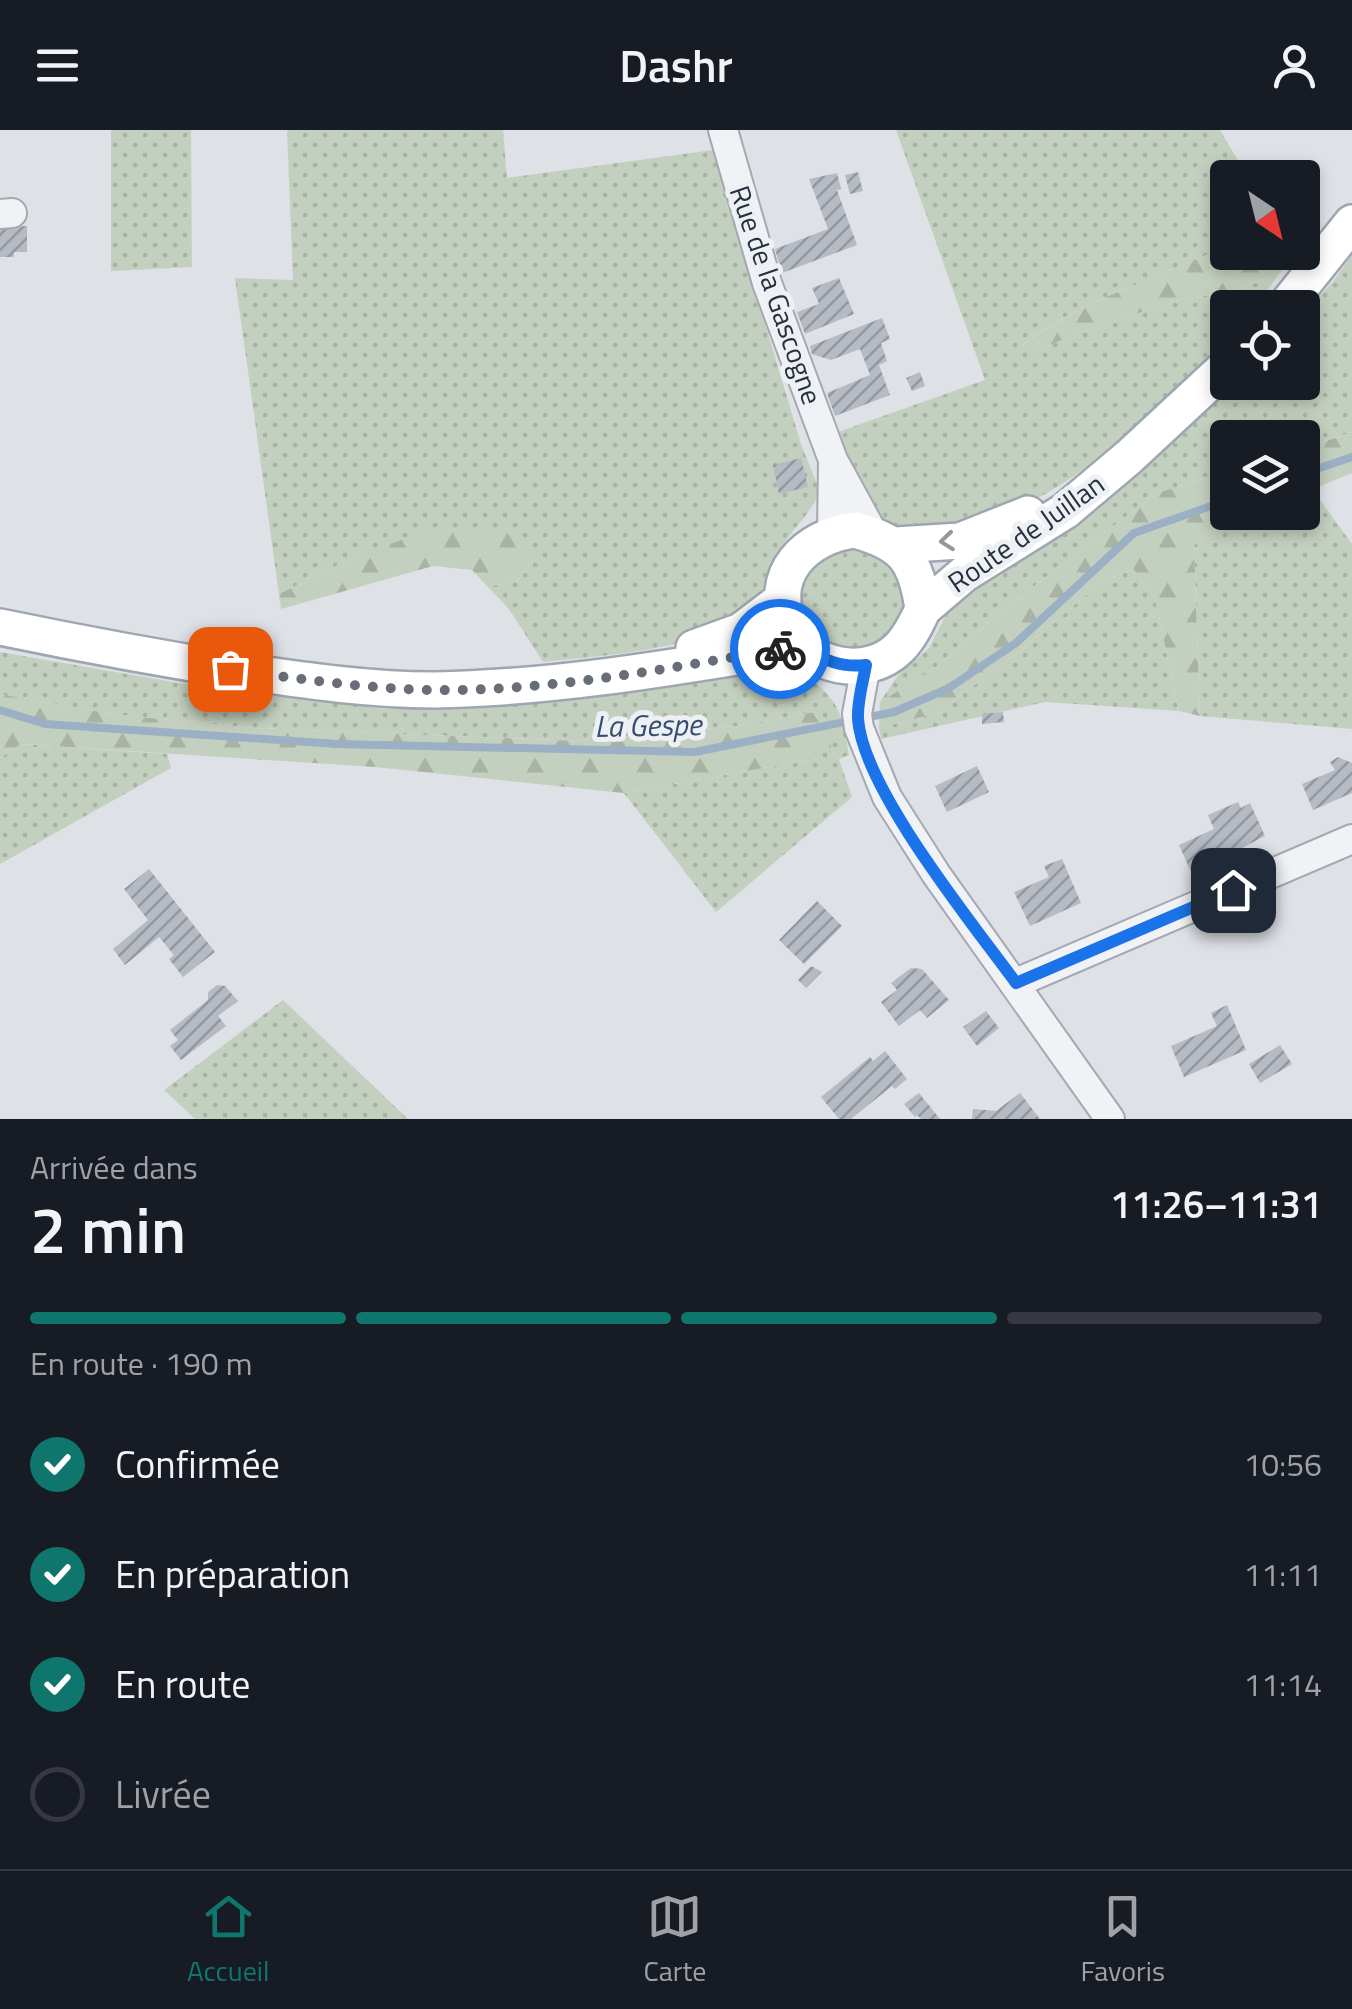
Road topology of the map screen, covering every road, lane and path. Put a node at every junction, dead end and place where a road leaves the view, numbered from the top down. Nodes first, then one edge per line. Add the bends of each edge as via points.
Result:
1 (723, 130) edge
2 (1352, 223) edge
3 (1298, 290) edge
4 (1210, 381) edge
5 (1129, 457) junction
6 (833, 460) junction
7 (832, 533) junction
8 (885, 540) junction
9 (784, 599) junction
10 (923, 608) junction
11 (0, 627) edge
12 (802, 646) junction
13 (866, 665) junction
14 (622, 675) junction
15 (1352, 839) edge
16 (1016, 983) junction
17 (1110, 1119) edge

1 - 6 street, Rue de la Gascogne via 767,283
2 - 3 main road
4 - 5 main road, Route de Juillan
5 -> 8 main road, Route de Juillan via 1018,520 960,541
5 - 10 main road, Route de Juillan via 1064,511
6 - 7 street, Rue de la Gascogne
6 - 8 street, Rue de la Gascogne
7 - 8 main road via 855,530
7 - 9 main road via 795,561
8 - 10 main road via 912,564
9 - 12 main road
9 - 14 main road via 741,630
10 - 13 main road via 901,646
11 - 14 main road via 334,685 432,690
12 - 13 main road via 826,662
12 - 14 main road
13 - 16 street via 860,728 887,797
15 - 16 street
16 - 17 street

